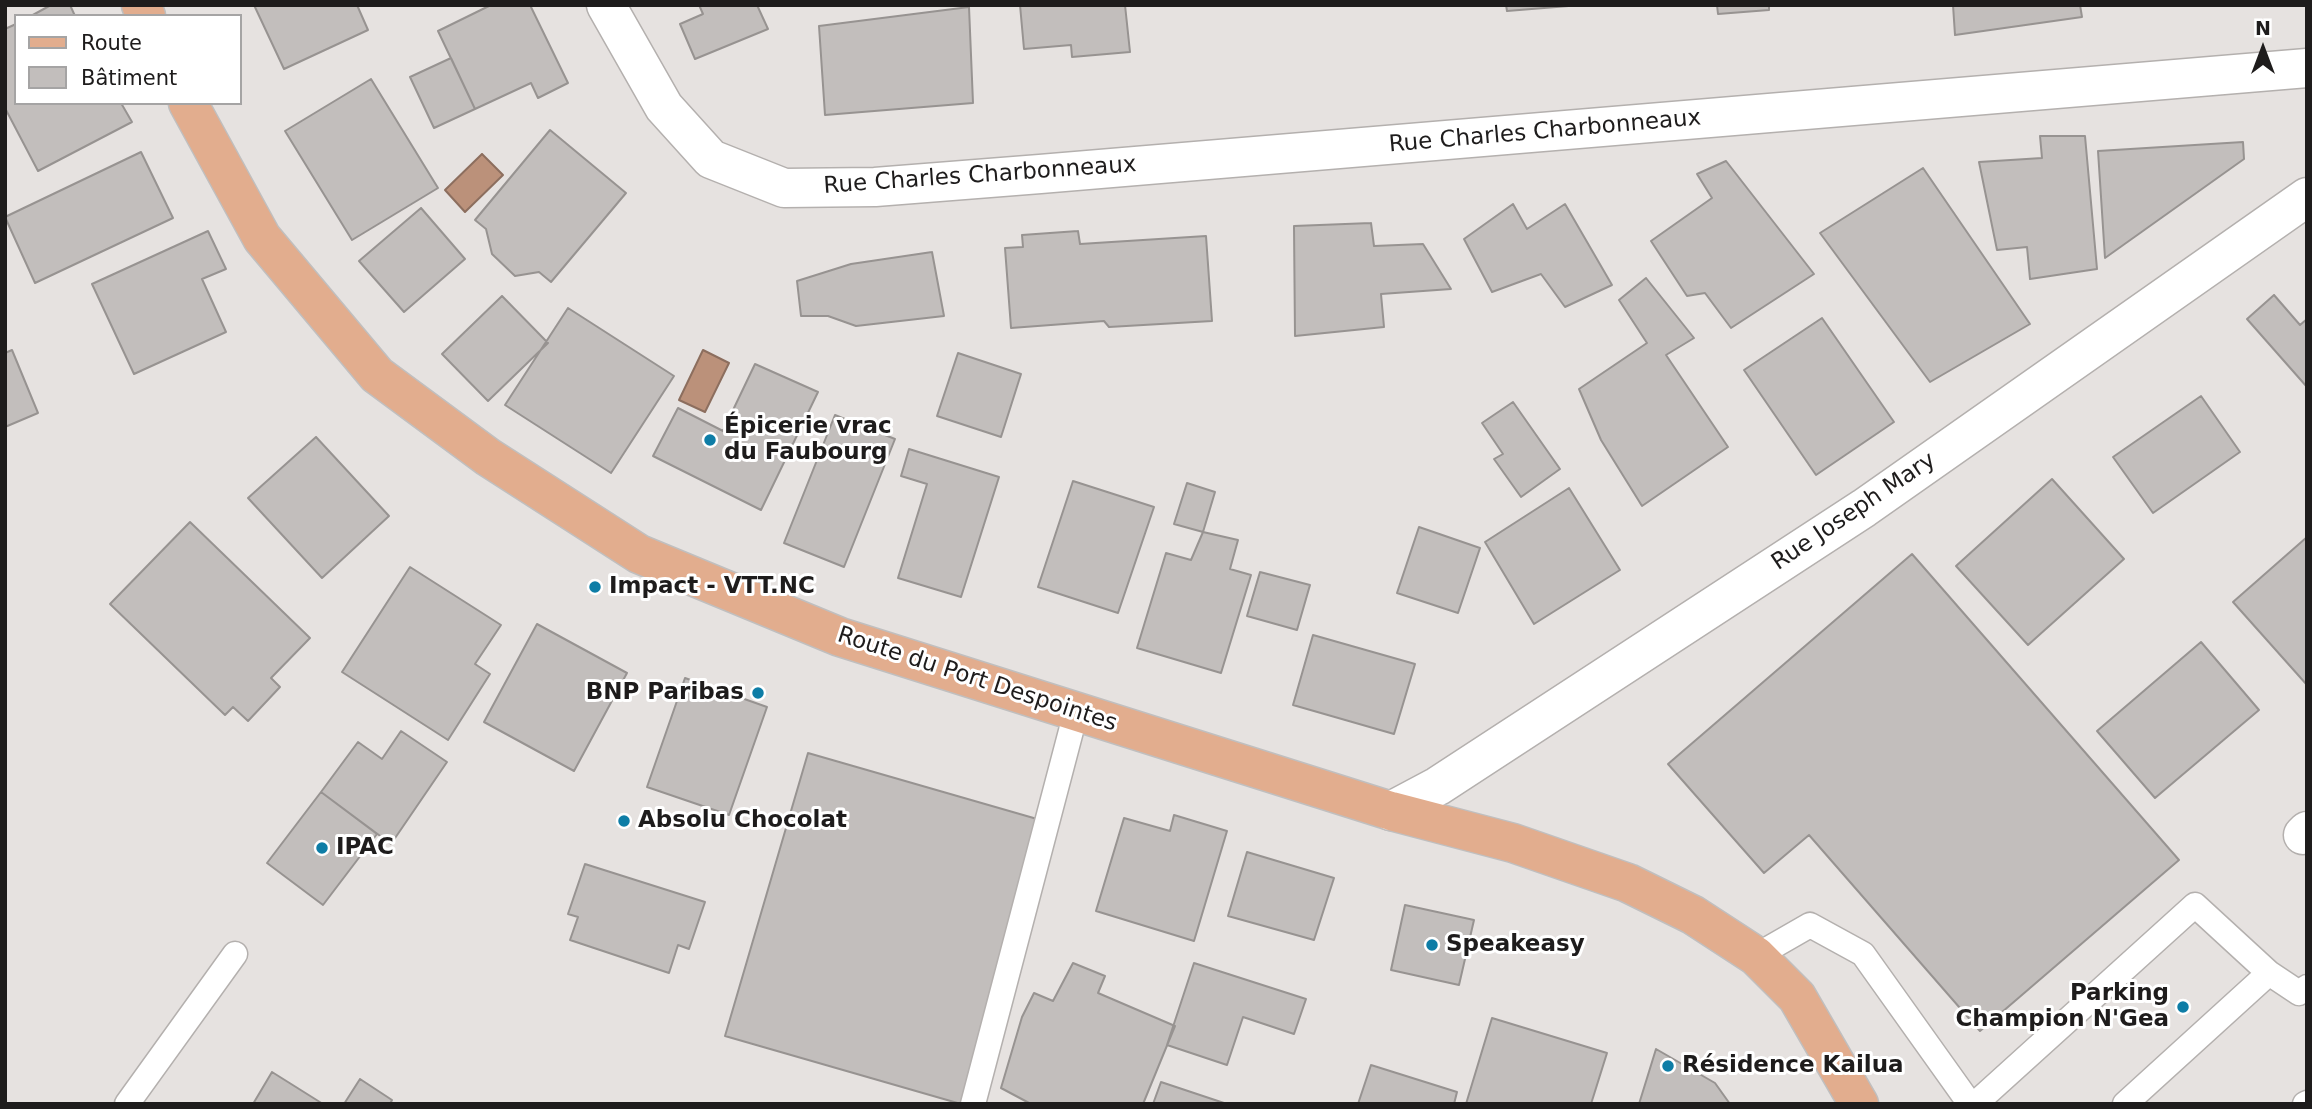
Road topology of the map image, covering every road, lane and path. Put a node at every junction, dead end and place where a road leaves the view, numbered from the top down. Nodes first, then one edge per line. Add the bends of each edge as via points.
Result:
1 (606, 5) edge
2 (2307, 68) edge
3 (189, 105) edge
4 (2307, 197) edge
5 (1076, 712) junction
6 (1391, 811) junction
7 (235, 954) dead end
8 (1756, 956) junction
9 (2269, 973) junction
10 (2304, 994) edge
11 (127, 1104) edge
12 (973, 1104) edge
13 (1859, 1104) edge
14 (1973, 1104) edge
15 (2125, 1104) edge

1 - 2 street, Rue Charles Charbonneaux via 664,107 711,159 784,188 875,187 1054,173
3 - 5 main road, Route du Port Despointes via 262,238 368,365 488,457 639,554 840,637
4 - 6 street, Rue Joseph Mary via 1864,508 1438,786
5 - 6 main road, Route du Port Despointes
5 - 12 lane
6 - 8 main road, Route du Port Despointes via 1513,843 1628,883 1693,915
7 - 11 lane
8 - 13 main road, Route du Port Despointes via 1797,997
8 - 14 lane via 1810,925 1863,954
9 - 10 lane
9 - 14 lane via 2195,905
9 - 15 lane

